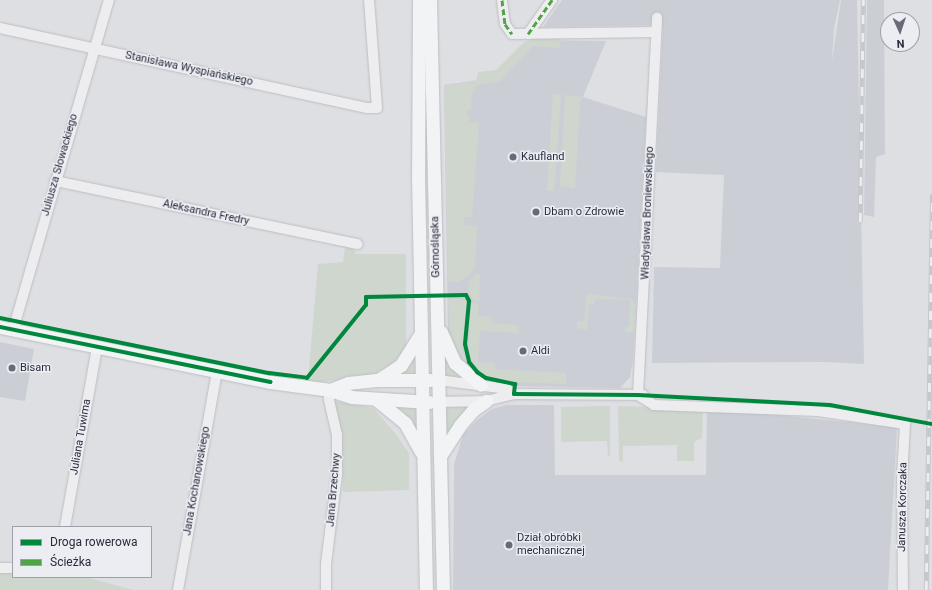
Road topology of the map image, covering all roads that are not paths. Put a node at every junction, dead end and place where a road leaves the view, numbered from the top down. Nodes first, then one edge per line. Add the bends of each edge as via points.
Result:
1 (109, 0) edge
2 (369, 0) edge
3 (419, 0) edge
4 (430, 0) edge
5 (502, 0) edge
6 (552, 0) edge
7 (657, 17) dead end
8 (0, 28) edge
9 (656, 32) junction
10 (528, 34) junction
11 (94, 49) junction
12 (55, 180) junction
13 (357, 244) dead end
14 (437, 324) junction
15 (0, 327) edge
16 (14, 330) junction
17 (420, 333) junction
18 (97, 348) junction
19 (217, 372) junction
20 (421, 379) junction
21 (376, 380) junction
22 (438, 380) junction
23 (481, 385) junction
24 (330, 390) junction
25 (514, 394) junction
26 (642, 395) junction
27 (375, 399) junction
28 (486, 401) junction
29 (422, 402) junction
30 (439, 402) junction
31 (423, 455) junction
32 (440, 456) junction
33 (65, 526) edge
34 (0, 568) edge
35 (12, 568) edge
36 (178, 590) edge
37 (326, 590) edge
38 (426, 590) edge
39 (443, 590) edge
40 (903, 590) edge

1 - 11 street, Juliusza Słowackiego
2 - 11 street, Stanisława Wyspiańskiego via 377,108 367,108
3 - 17 main road, Górnośląska
4 - 14 main road, Górnośląska
5 - 10 street via 505,24 512,34
6 - 10 street
7 - 9 street, Władysława Broniewskiego
8 - 11 street, Stanisława Wyspiańskiego
9 - 10 street
9 - 26 street, Władysława Broniewskiego
11 - 12 street, Juliusza Słowackiego
12 - 13 street, Aleksandra Fredry
12 - 16 street, Juliusza Słowackiego
14 - 22 main road, Górnośląska
14 - 23 main road via 455,363
15 - 16 main road
16 - 18 main road
17 - 20 main road, Górnośląska
17 - 21 main road via 401,365 387,376
18 - 19 main road
18 - 33 street, Juliana Tuwima
19 - 24 main road
19 - 36 street, Jana Kochanowskiego
20 - 21 main road
20 - 22 main road
20 - 29 main road, Górnośląska
21 - 24 main road via 348,383
22 - 23 street
22 - 30 main road, Górnośląska
23 - 25 street via 507,390
24 - 27 main road via 351,397
24 - 37 street, Jana Brzechwy via 329,399 337,435 337,475 326,564
25 - 26 street
25 - 28 street
26 - 40 street, Janusza Korczaka via 654,405 818,411 905,424 902,477
27 - 29 main road
27 - 31 main road via 405,423
28 - 30 street
28 - 32 main road via 473,410 460,425
29 - 30 main road
29 - 31 main road, Górnośląska
30 - 32 main road, Górnośląska
31 - 38 main road, Górnośląska
32 - 39 main road, Górnośląska
34 - 35 street

